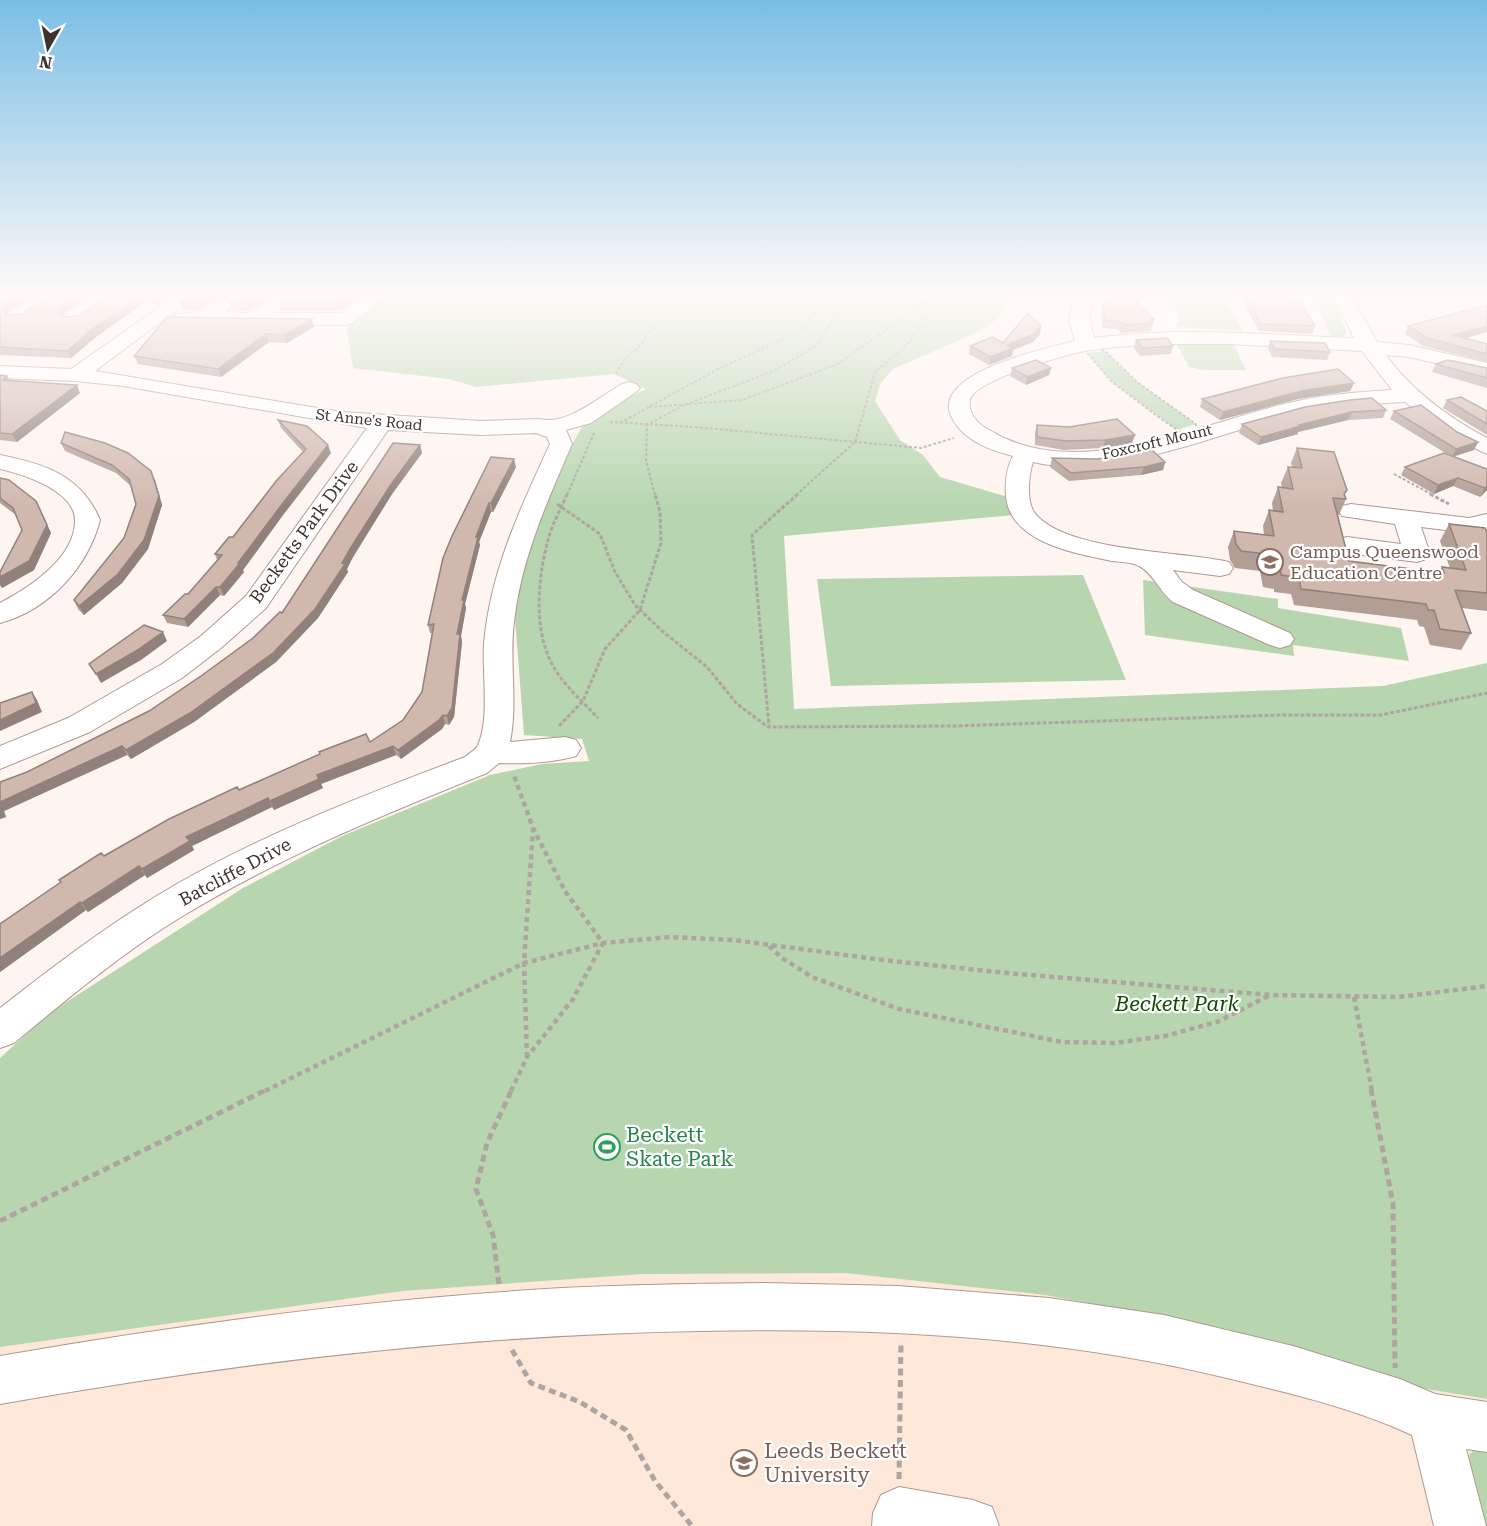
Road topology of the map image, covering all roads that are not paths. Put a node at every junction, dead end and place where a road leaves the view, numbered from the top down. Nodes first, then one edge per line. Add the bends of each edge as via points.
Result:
1 (87, 366) edge
2 (1017, 366) edge
3 (1383, 366) edge
4 (0, 372) edge
5 (76, 375) junction
6 (629, 388) road end
7 (1407, 395) junction
8 (382, 423) junction
9 (554, 431) junction
10 (1487, 447) edge
11 (1026, 453) junction
12 (0, 462) edge
13 (1351, 511) dead end
14 (1406, 518) junction
15 (1480, 523) edge
16 (1347, 545) edge
17 (1144, 557) junction
18 (1220, 568) dead end
19 (0, 614) edge
20 (1280, 639) dead end
21 (550, 750) road end
22 (492, 752) junction
23 (0, 758) edge
24 (0, 1031) edge
25 (0, 1380) edge
26 (1416, 1412) junction
27 (1487, 1426) edge
28 (898, 1526) edge
29 (974, 1526) edge
30 (1460, 1526) edge

1 - 5 street
2 - 11 street, Foxcroft Mount via 974,383 963,391 958,406 960,416 975,432
3 - 7 street
4 - 5 street, St Anne's Road
5 - 8 street, St Anne's Road
6 - 9 street, St Anne's Road via 584,418
7 - 10 street via 1430,414
7 - 11 street, Foxcroft Mount via 1320,402 1174,442 1100,456 1060,458
8 - 9 street, St Anne's Road
8 - 23 street, Becketts Park Drive via 256,602 211,642 172,671 89,720
9 - 22 street via 560,447 537,495 509,577 500,622 499,720
11 - 17 street via 1019,469 1018,494 1022,514 1037,528 1064,543
12 - 19 street via 36,471 66,487 78,499 88,520 81,547 59,575
13 - 14 street
14 - 15 street
14 - 16 street via 1417,554
17 - 18 street
17 - 20 street via 1183,596
21 - 22 street
22 - 24 street, Batcliffe Drive via 476,765 350,814 263,855 168,907 74,971
25 - 26 street via 141,1355 504,1315 765,1306 898,1309 1049,1321 1164,1339 1272,1365
26 - 27 street
26 - 30 street
28 - 29 street via 899,1513

